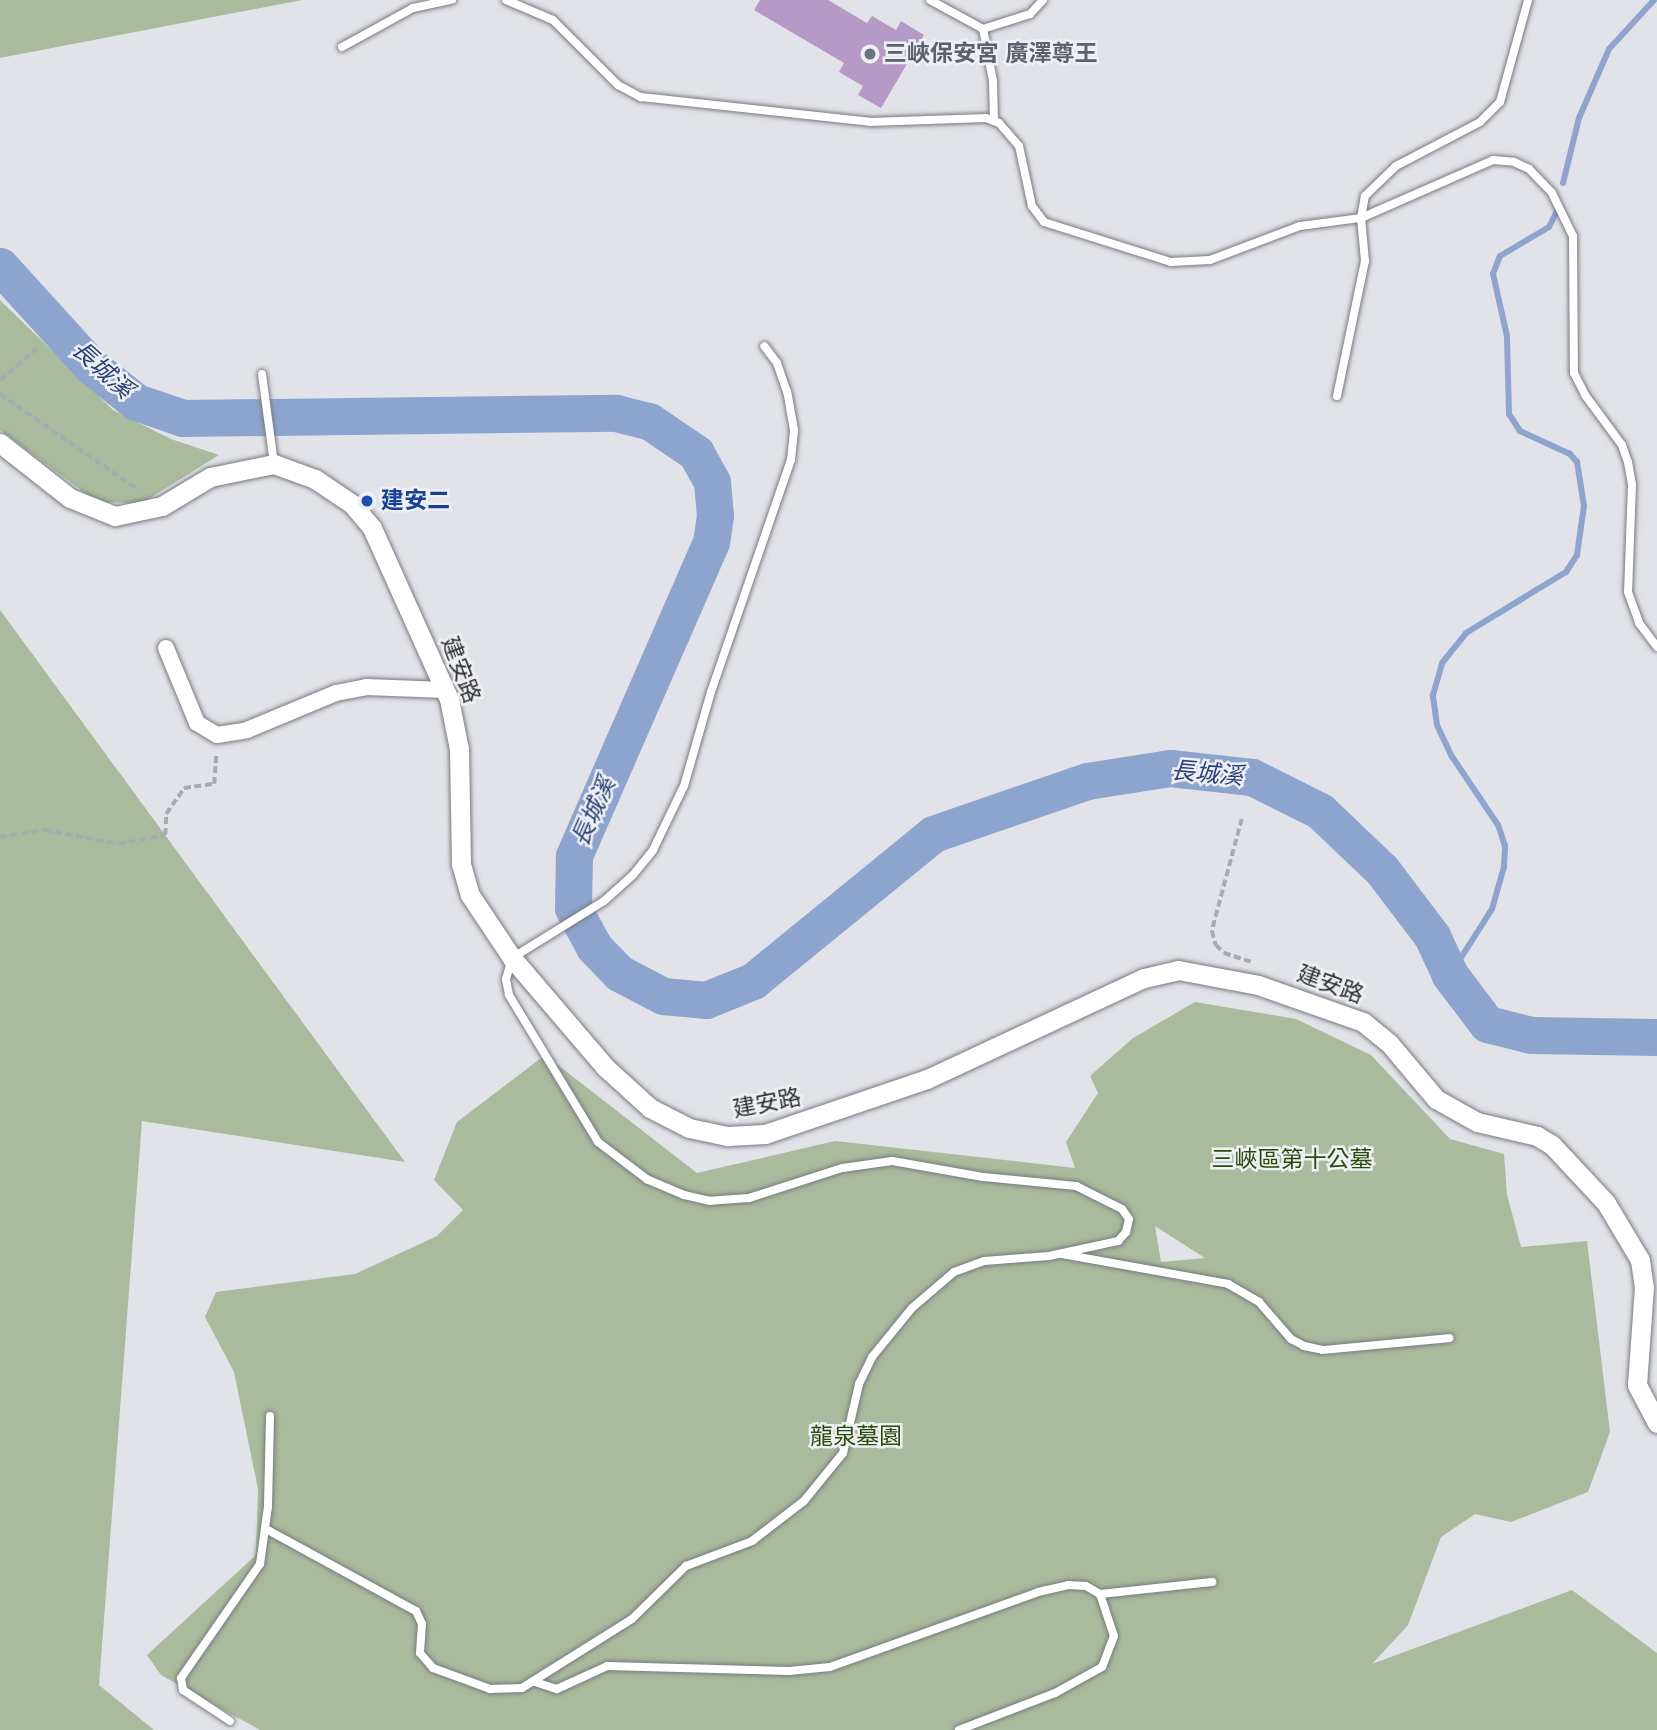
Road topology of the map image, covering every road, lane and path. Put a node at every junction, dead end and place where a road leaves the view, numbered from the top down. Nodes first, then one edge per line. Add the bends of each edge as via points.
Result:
1 (452, 0) edge
2 (506, 0) edge
3 (930, 0) edge
4 (1043, 0) edge
5 (1528, 0) edge
6 (983, 29) junction
7 (342, 47) dead end
8 (994, 121) junction
9 (1361, 218) junction
10 (764, 346) dead end
11 (36, 349) dead end
12 (262, 374) dead end
13 (0, 380) edge
14 (0, 394) edge
15 (1337, 396) dead end
16 (0, 443) edge
17 (274, 464) junction
18 (162, 506) junction
19 (1657, 647) edge
20 (166, 648) dead end
21 (445, 690) junction
22 (217, 735) junction
23 (1242, 819) dead end
24 (0, 836) edge
25 (512, 958) junction
26 (1255, 963) dead end
27 (1059, 1254) junction
28 (1449, 1338) dead end
29 (270, 1416) dead end
30 (1657, 1423) edge
31 (266, 1529) junction
32 (1212, 1582) dead end
33 (1100, 1594) junction
34 (535, 1682) junction
35 (230, 1721) dead end
36 (958, 1730) edge

1 - 7 lane via 413,8
2 - 8 lane via 553,20 618,85 641,97 870,122
3 - 6 lane
4 - 6 lane via 1030,15
5 - 9 lane via 1500,102 1480,122 1373,183 1364,196
6 - 8 lane via 993,81
8 - 9 lane via 1008,129 1019,146 1038,216 1056,228 1123,251 1194,263 1300,226
9 - 15 lane via 1366,261
9 - 19 lane via 1493,160 1529,169 1552,193 1573,236 1574,373 1622,445 1628,462 1628,592 1639,623
10 - 25 lane via 777,363 787,392 794,430 788,470 711,692 684,786 653,850 604,901
11 - 13 path
12 - 17 lane
14 - 18 path
16 - 18 street via 70,498 93,510 115,516
17 - 18 street via 210,477
17 - 21 street, 建安路 via 333,490 372,528
20 - 22 street via 197,723
21 - 22 street via 366,687 336,694 247,730
21 - 25 street, 建安路 via 459,749 461,864 470,895
22 - 24 path via 214,784 184,788 166,814 165,835 119,844 44,830
23 - 26 path via 1212,931 1224,953
25 - 27 lane via 506,979 509,995 581,1118 598,1142 648,1180 710,1201 748,1198 842,1168 892,1161 983,1177 1076,1186 1104,1197 1129,1219 1118,1241
25 - 30 street, 建安路 via 605,1067 650,1108 689,1128 728,1136 765,1134 927,1079 1144,978 1178,970 1258,985 1343,1013 1389,1042 1436,1099 1477,1122 1536,1136 1552,1146 1606,1203 1640,1260 1644,1287 1637,1385
27 - 28 lane via 1228,1284 1259,1301 1291,1339 1304,1346 1323,1350
27 - 34 lane via 985,1261 954,1272 912,1308 872,1357 859,1384 843,1453 804,1502 752,1541 686,1566 632,1619
29 - 31 lane
31 - 34 lane via 416,1611 422,1624 420,1653 433,1668 490,1689 522,1688
31 - 35 lane via 260,1564 181,1678 183,1690
32 - 33 lane
33 - 34 lane via 1086,1586 1068,1585 1038,1592 830,1667 789,1671 607,1666 557,1689
33 - 36 lane via 1114,1636 1102,1667 1055,1693

